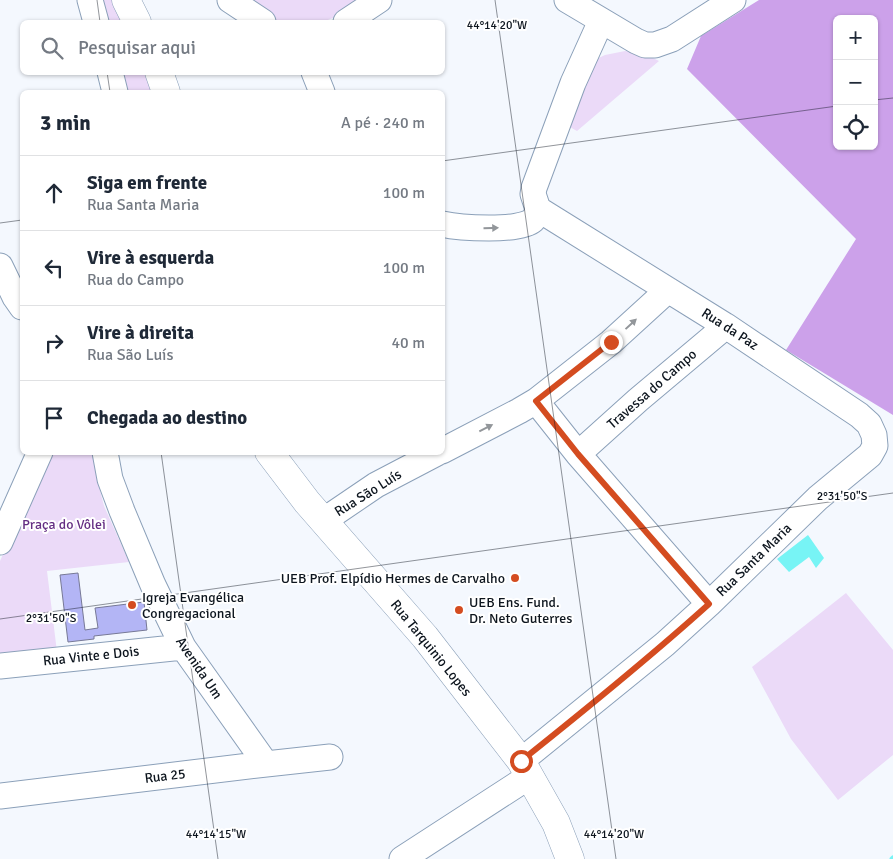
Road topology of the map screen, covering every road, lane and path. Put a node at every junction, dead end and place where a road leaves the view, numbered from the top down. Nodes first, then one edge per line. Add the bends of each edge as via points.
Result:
1 (90, 0) edge
2 (126, 0) edge
3 (230, 0) edge
4 (379, 0) edge
5 (567, 0) edge
6 (733, 0) edge
7 (95, 20) edge
8 (136, 20) edge
9 (259, 20) edge
10 (349, 20) edge
11 (600, 21) junction
12 (111, 75) edge
13 (160, 75) edge
14 (315, 75) edge
15 (114, 90) edge
16 (165, 90) edge
17 (321, 90) edge
18 (541, 218) junction
19 (445, 225) edge
20 (0, 266) edge
21 (668, 290) junction
22 (20, 304) edge
23 (726, 326) junction
24 (536, 401) junction
25 (445, 449) edge
26 (578, 454) junction
27 (39, 455) edge
28 (106, 455) edge
29 (270, 455) edge
30 (433, 455) edge
31 (870, 455) joint
32 (323, 521) junction
33 (0, 542) edge
34 (709, 604) junction
35 (183, 647) junction
36 (0, 666) edge
37 (330, 757) dead end
38 (266, 764) junction
39 (526, 768) junction
40 (0, 796) edge
41 (402, 859) edge
42 (570, 859) edge

1 - 7 street
2 - 8 main road
3 - 9 street
4 - 10 street
5 - 11 street
6 - 11 street via 672,39 655,45 636,41
11 - 18 street via 534,188
12 - 15 street
13 - 16 main road
14 - 17 street
19 -> 18 street via 506,227
18 - 21 street, Rua da Paz
20 - 22 street
21 - 23 street, Rua da Paz
24 -> 21 street via 611,342
23 - 26 street, Travessa do Campo
23 - 31 street, Rua da Paz via 859,415 869,424 874,435 875,446
25 -> 24 street
24 - 26 street
26 - 34 street
27 - 33 street
28 - 35 street, Avenida Um via 122,511 152,585
29 - 32 main road, Rua Tarquinio Lopes
30 - 32 street, Rua São Luís via 376,485
31 - 34 street, Rua Santa Maria via 818,498
32 - 39 main road, Rua Tarquinio Lopes via 425,638
34 - 39 street, Rua Santa Maria
35 - 36 street, Rua Vinte e Dois
35 - 38 street, Avenida Um
37 - 38 street, Rua 25
38 - 40 street, Rua 25
39 - 41 street, Rua Santa Maria
39 - 42 main road, Rua Tarquinio Lopes via 556,823

